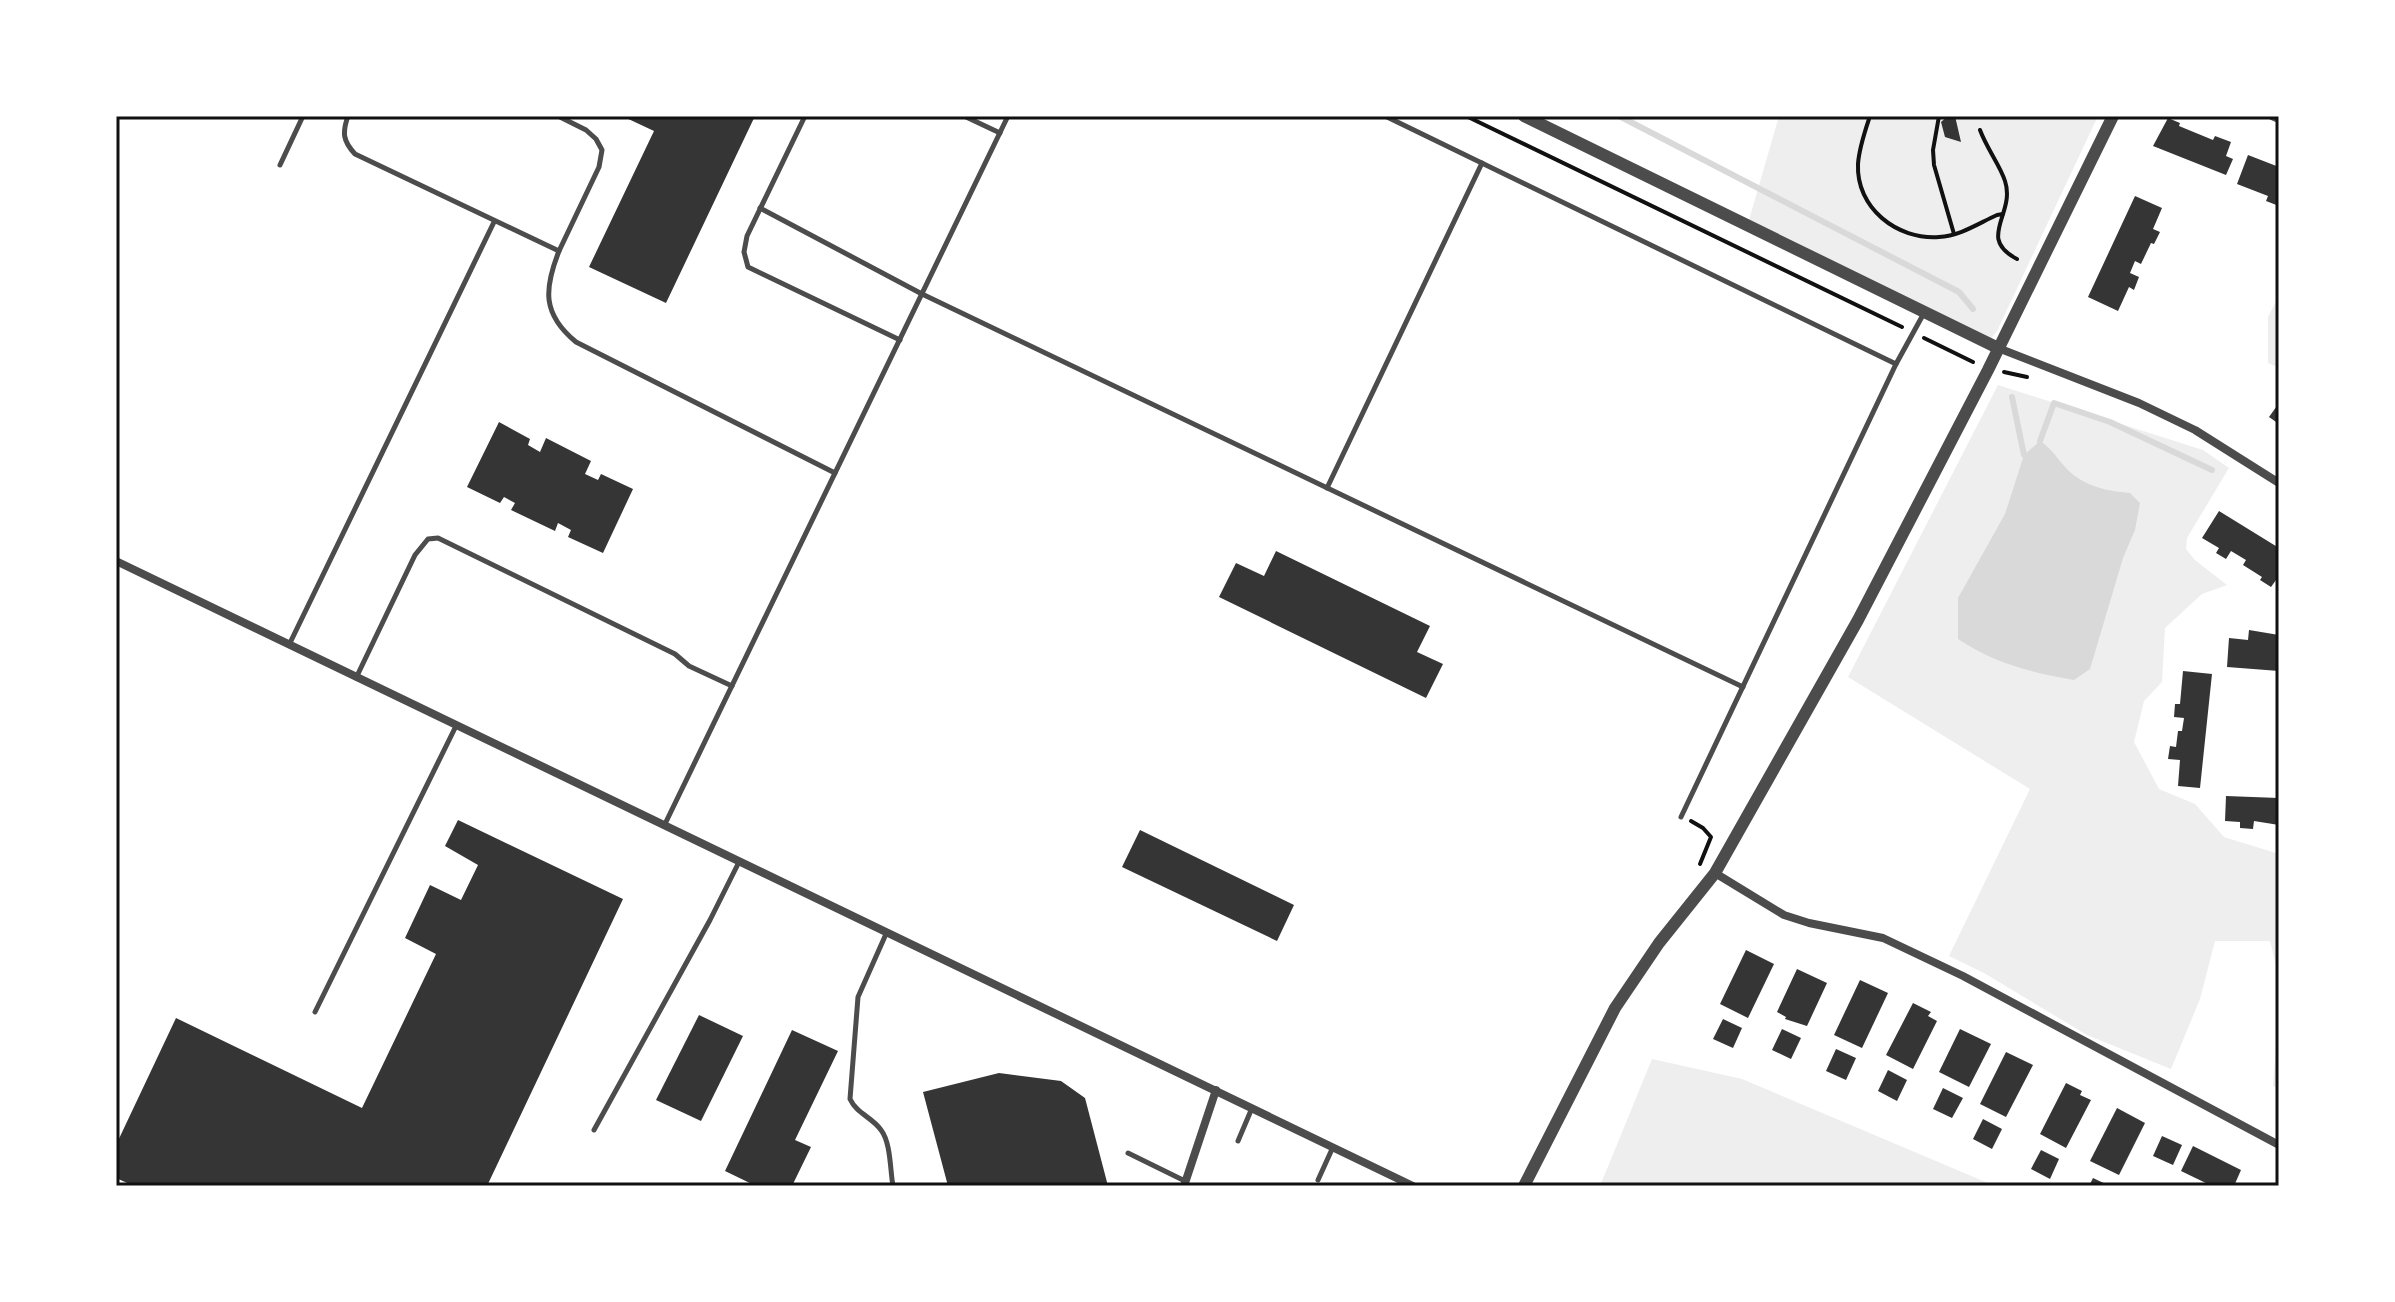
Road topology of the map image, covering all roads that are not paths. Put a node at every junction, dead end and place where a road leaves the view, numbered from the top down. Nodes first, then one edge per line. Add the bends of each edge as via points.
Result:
1 (303, 116) edge
2 (348, 116) edge
3 (558, 116) edge
4 (805, 116) edge
5 (964, 116) edge
6 (1008, 116) edge
7 (1385, 116) edge
8 (1524, 116) edge
9 (2113, 116) edge
10 (2272, 116) edge
11 (2279, 119) edge
12 (1000, 133) junction
13 (1482, 163) junction
14 (280, 165) dead end
15 (760, 208) junction
16 (494, 222) junction
17 (559, 251) junction
18 (922, 294) junction
19 (1924, 313) junction
20 (900, 340) junction
21 (1998, 348) junction
22 (1896, 364) junction
23 (835, 473) junction
24 (2279, 483) edge
25 (1327, 488) junction
26 (116, 561) edge
27 (289, 645) junction
28 (356, 678) junction
29 (732, 686) junction
30 (1743, 687) junction
31 (456, 726) junction
32 (1681, 817) dead end
33 (664, 826) junction
34 (739, 862) junction
35 (1715, 873) junction
36 (886, 934) junction
37 (315, 1012) dead end
38 (1216, 1090) junction
39 (1253, 1107) junction
40 (594, 1130) dead end
41 (1238, 1141) dead end
42 (2279, 1145) edge
43 (1333, 1147) junction
44 (1128, 1153) dead end
45 (1318, 1180) dead end
46 (1185, 1184) edge
47 (1407, 1185) edge
48 (893, 1186) edge
49 (1524, 1186) edge

1 - 14 lane
2 - 16 lane via 345,143 355,154
3 - 17 lane via 586,130 602,150
4 - 15 lane
5 - 12 lane
6 - 12 lane
7 - 13 lane
8 - 19 street
9 - 21 street
10 - 11 street
12 - 18 lane
13 - 22 lane
13 - 25 lane
15 - 18 lane
15 - 20 lane via 747,236 748,267
16 - 17 lane
16 - 27 lane
17 - 23 lane via 547,293 560,329 576,342
18 - 20 lane
18 - 25 lane
19 - 21 street
19 - 22 lane
20 - 23 lane
21 - 24 street via 2139,403 2195,430
21 - 35 street via 1858,620
22 - 30 lane
23 - 29 lane
25 - 30 lane
26 - 27 street
27 - 28 street
28 - 29 lane via 415,555 428,539 438,538
28 - 31 street
29 - 33 lane
30 - 32 lane
31 - 33 street
31 - 37 lane
33 - 34 street
34 - 36 street
34 - 40 lane
35 - 42 street via 1784,915 1883,938
35 - 49 street via 1615,1008
36 - 38 street
36 - 48 lane via 858,997 850,1099 886,1140
38 - 39 street
38 - 46 street
39 - 41 lane
39 - 43 street
43 - 45 lane
43 - 47 street
44 - 46 lane

